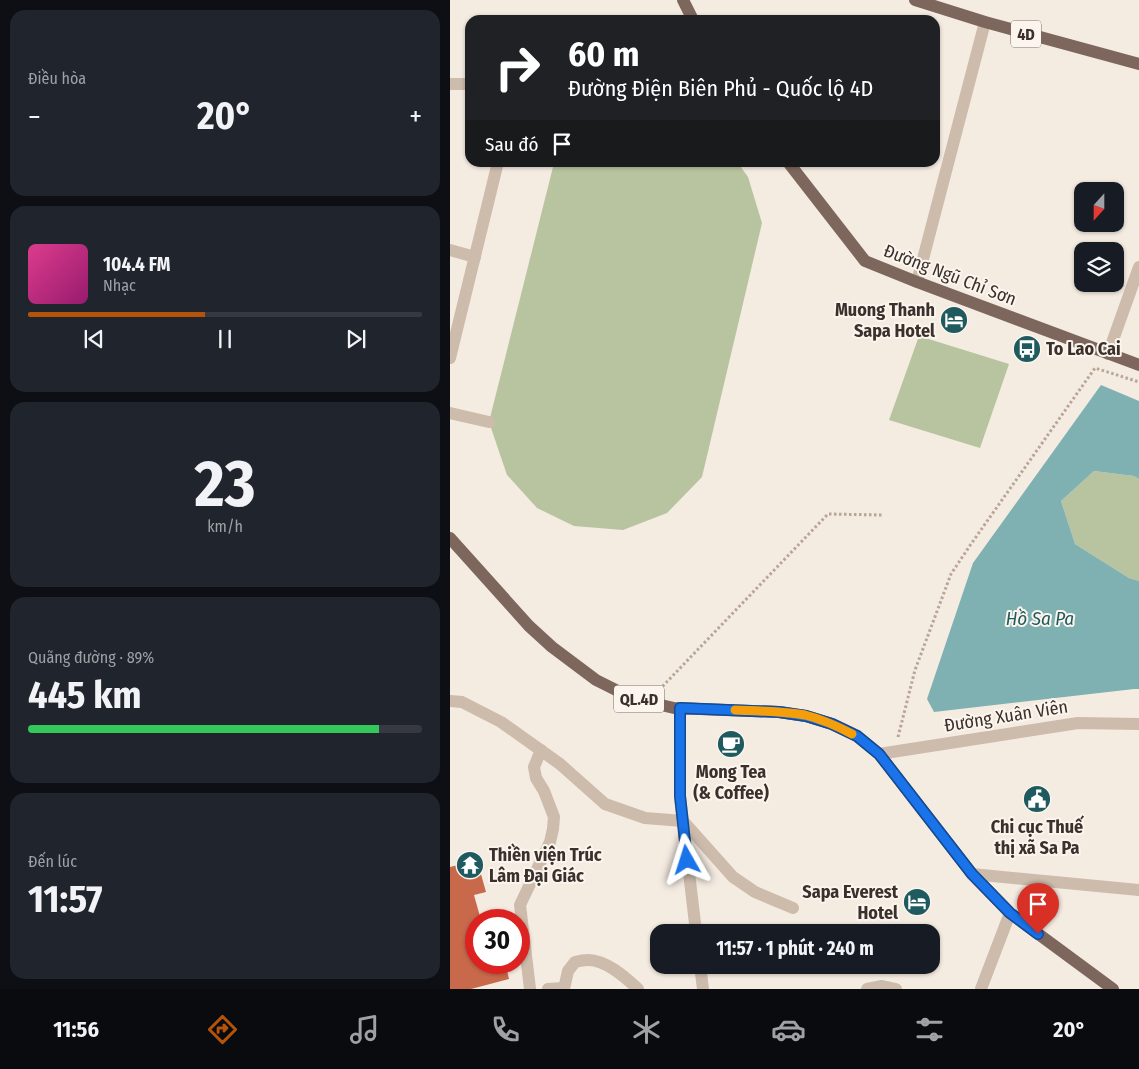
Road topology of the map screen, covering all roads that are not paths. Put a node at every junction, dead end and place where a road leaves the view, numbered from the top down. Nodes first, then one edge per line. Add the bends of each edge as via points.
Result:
1 (683, 0) edge
2 (914, 0) edge
3 (690, 15) edge
4 (985, 22) junction
5 (1139, 64) edge
6 (450, 84) edge
7 (465, 84) edge
8 (497, 167) edge
9 (792, 167) edge
10 (450, 250) edge
11 (475, 257) junction
12 (1139, 267) edge
13 (917, 282) junction
14 (1108, 354) junction
15 (450, 358) edge
16 (1139, 365) edge
17 (450, 412) edge
18 (489, 422) dead end
19 (450, 538) edge
20 (450, 701) edge
21 (680, 708) junction
22 (1139, 724) edge
23 (541, 750) junction
24 (879, 754) junction
25 (683, 821) junction
26 (972, 874) junction
27 (1139, 890) edge
28 (793, 908) dead end
29 (1010, 913) junction
30 (695, 924) edge
31 (701, 974) edge
32 (564, 988) edge
33 (530, 989) edge
34 (548, 989) edge
35 (638, 989) edge
36 (703, 989) edge
37 (867, 989) edge
38 (896, 989) edge
39 (982, 989) edge
40 (1113, 989) edge

1 - 3 main road
2 - 4 main road, 4D
4 - 5 main road, 4D
4 - 13 street
6 - 7 street
8 - 11 street
9 - 13 main road, Đường Ngũ Chỉ Sơn via 865,261
10 - 11 street
11 - 15 street
12 - 14 street
13 - 14 main road, Đường Ngũ Chỉ Sơn
14 - 16 main road, Đường Ngũ Chỉ Sơn
17 - 18 street
19 - 21 main road, QL.4D via 529,626 596,680 624,694
20 - 23 street via 462,702 501,722
21 - 24 main road, QL.4D via 806,716 857,736
21 - 25 street
22 - 24 street, Đường Xuân Viên via 1078,723
23 - 25 street via 605,804 646,818
23 - 33 street via 534,768 554,817 550,842 520,905
24 - 26 main road, QL.4D
25 - 28 street via 734,877 755,892
25 - 30 street
26 - 27 street
26 - 29 main road, QL.4D
29 - 39 street
29 - 40 main road, QL.4D
31 - 36 street
32 - 34 street
32 - 35 street via 568,971 575,962 588,960 621,974
37 - 38 street via 882,986

